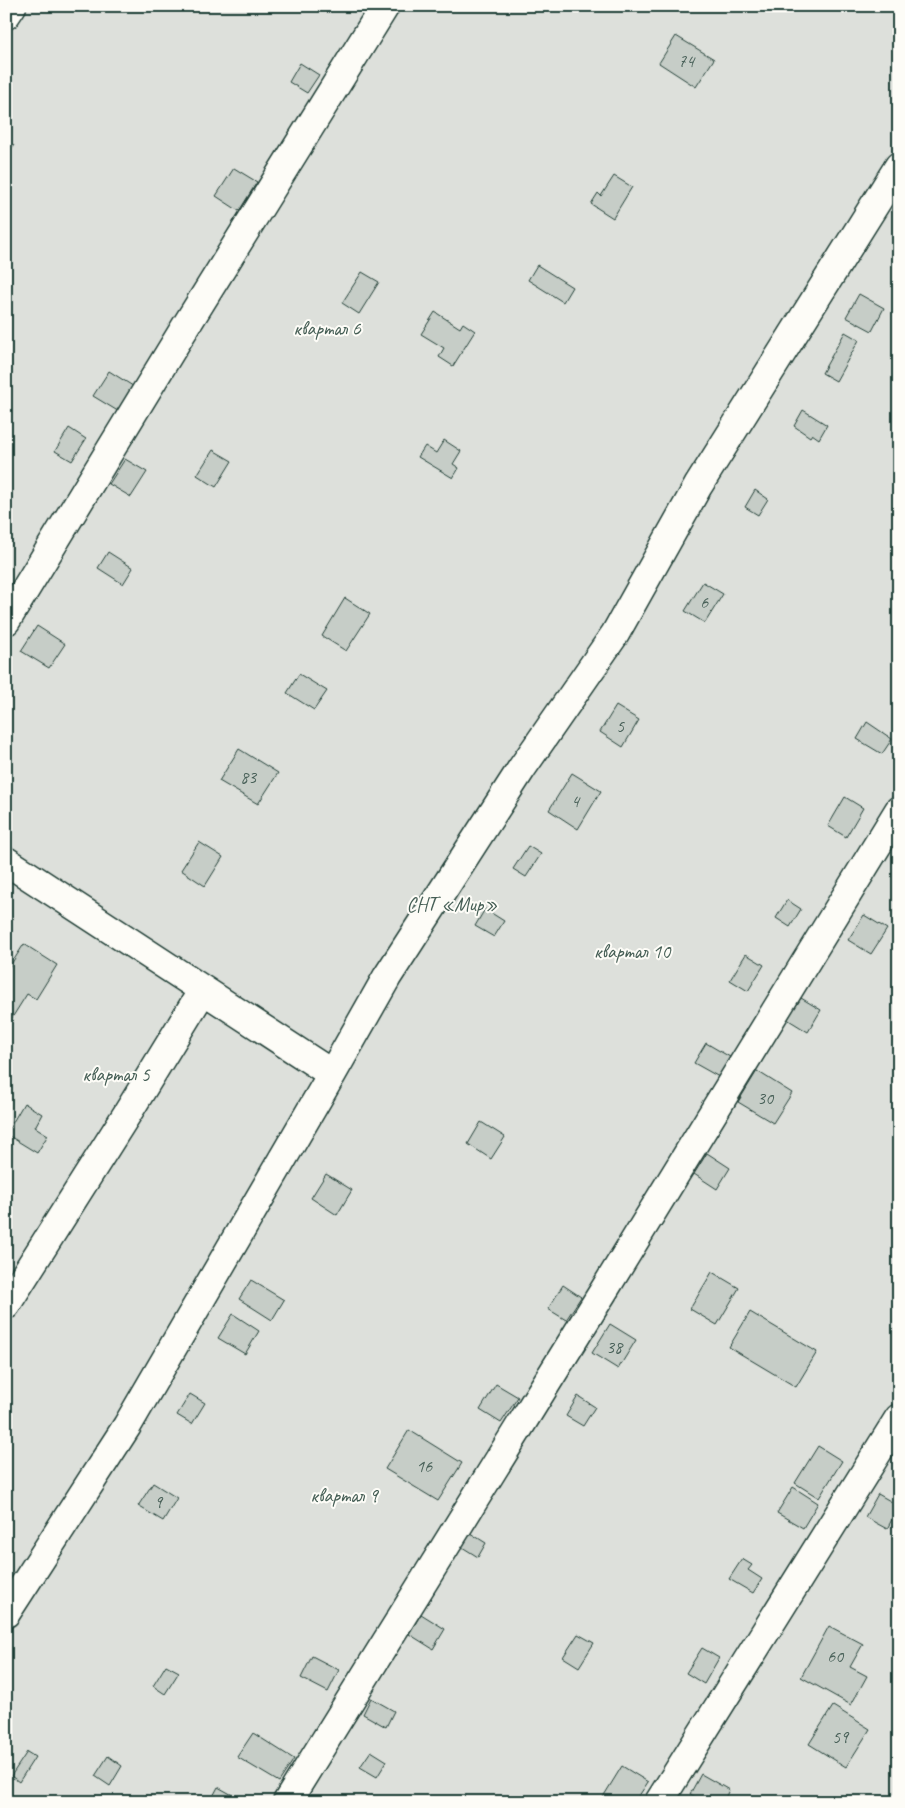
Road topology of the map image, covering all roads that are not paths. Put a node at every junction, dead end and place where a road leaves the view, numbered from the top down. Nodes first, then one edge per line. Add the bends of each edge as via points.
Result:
1 (12, 6) edge
2 (385, 6) edge
3 (6, 15) edge
4 (899, 166) edge
5 (6, 621) edge
6 (899, 810) edge
7 (6, 861) edge
8 (203, 990) junction
9 (332, 1074) junction
10 (6, 1306) edge
11 (899, 1418) edge
12 (6, 1613) edge
13 (287, 1802) edge
14 (659, 1802) edge

1 - 3 lane
2 - 5 lane
4 - 9 lane via 698,486 615,634 522,768 387,977
6 - 13 lane
7 - 8 lane
8 - 9 lane
8 - 10 lane
9 - 12 lane via 127,1426
11 - 14 lane

